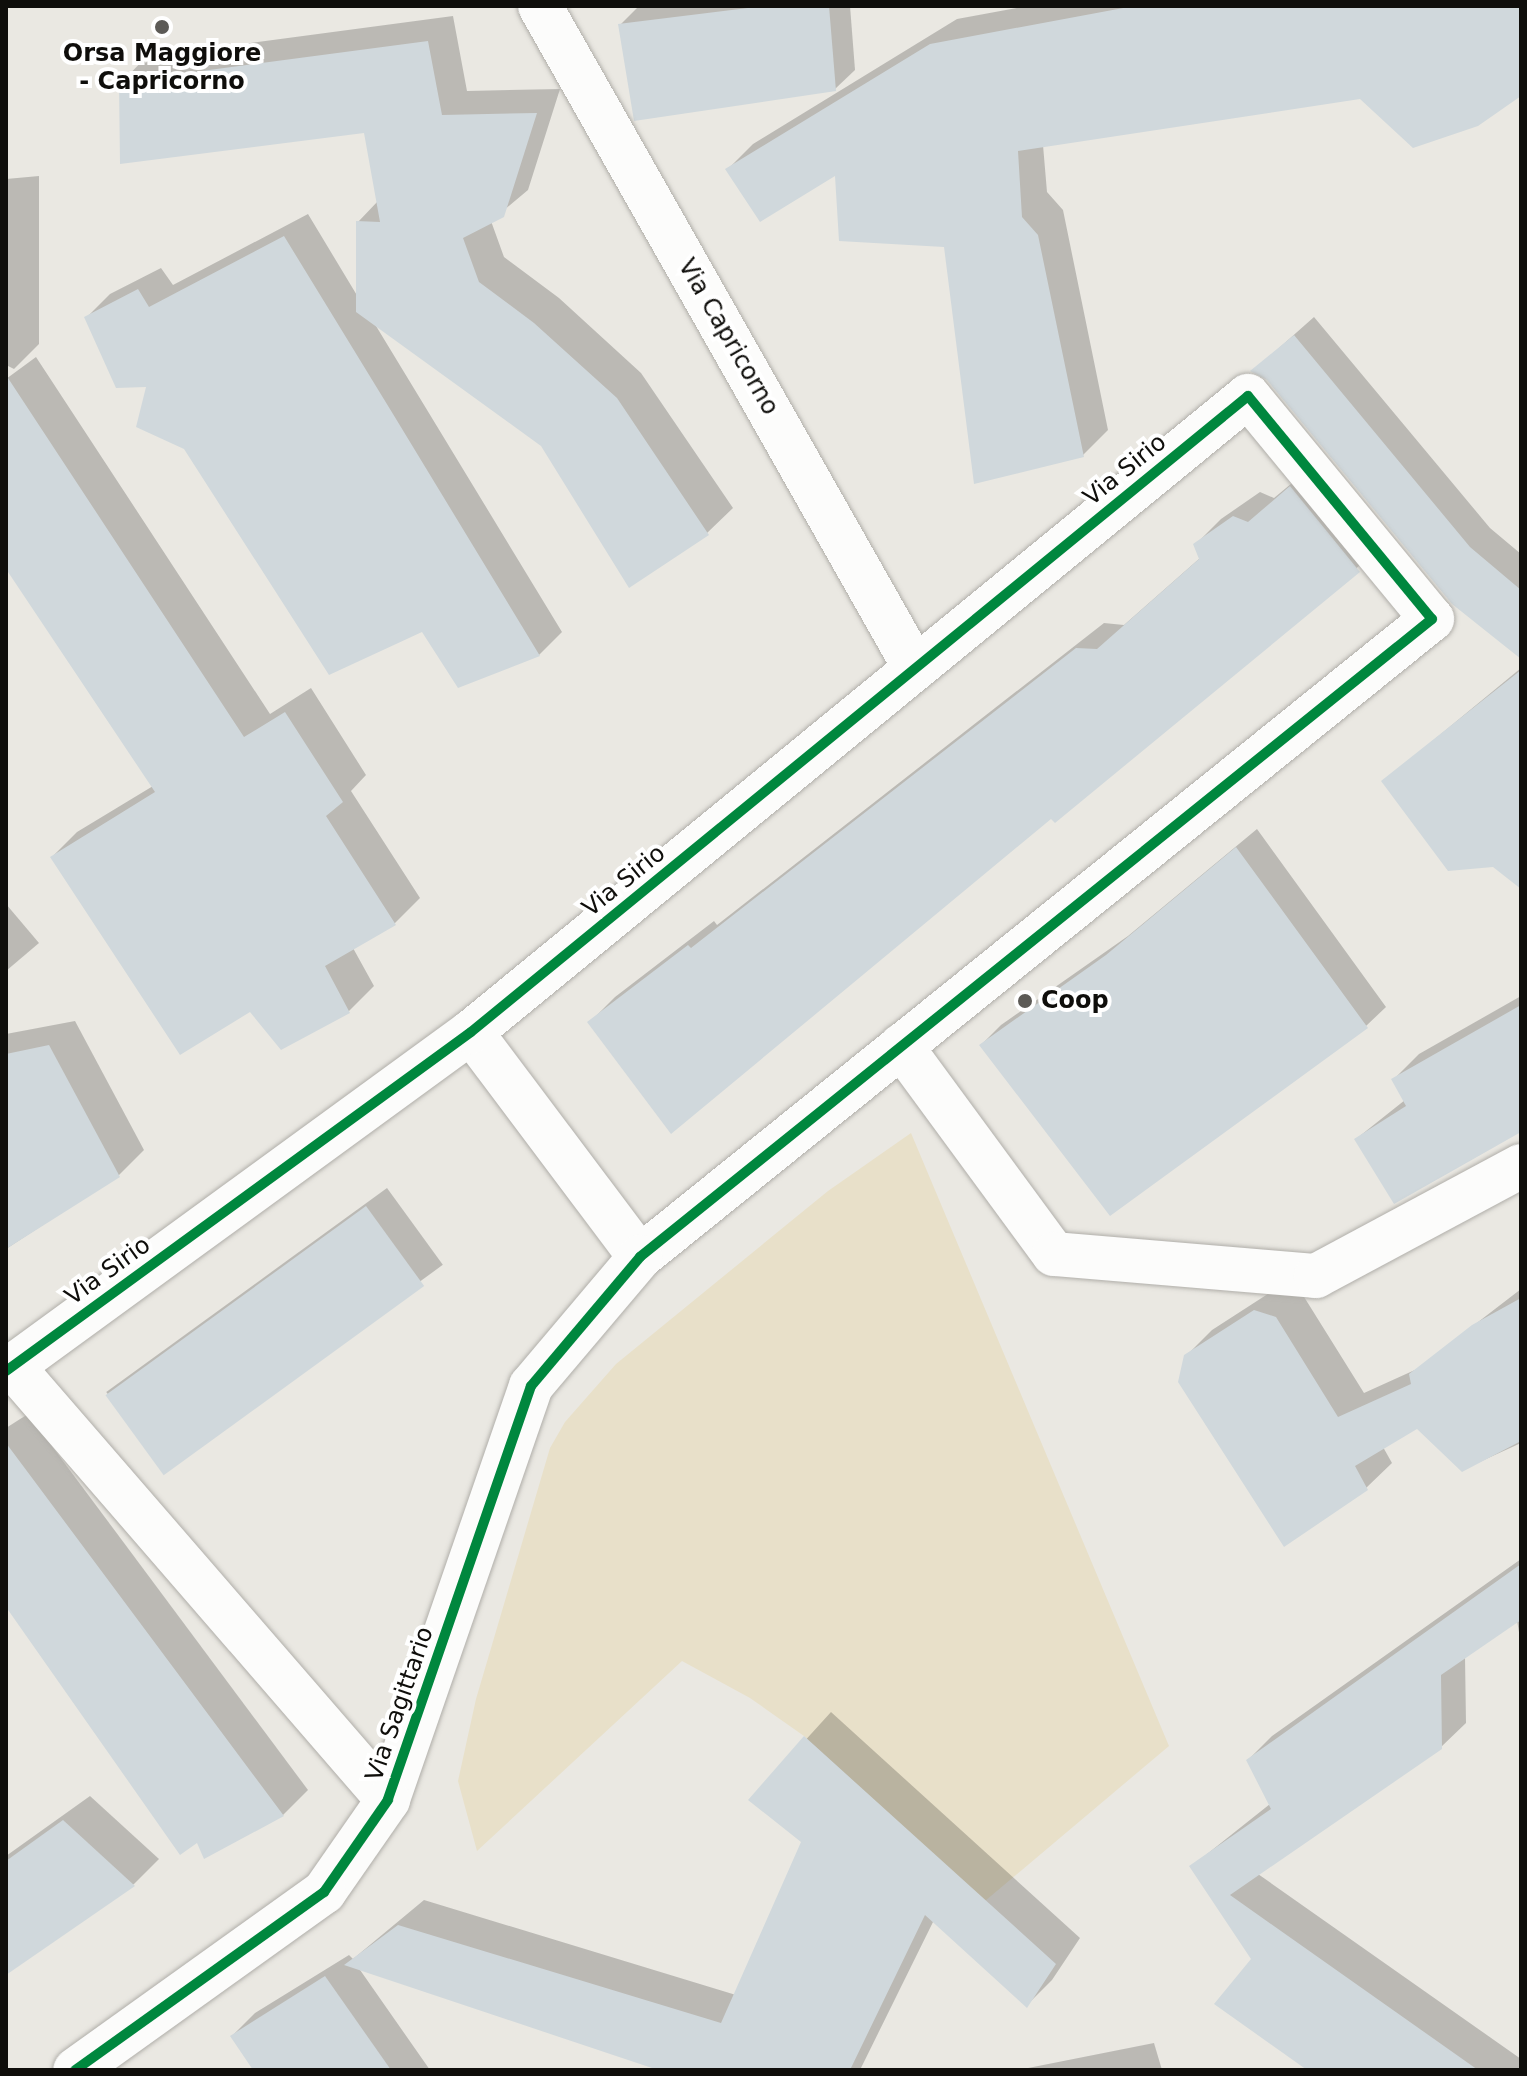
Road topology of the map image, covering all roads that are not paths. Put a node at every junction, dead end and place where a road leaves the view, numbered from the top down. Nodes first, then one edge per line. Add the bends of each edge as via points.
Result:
1 (540, 6) edge
2 (1248, 396) joint
3 (915, 668) junction
4 (471, 1032) junction
5 (901, 1046) junction
6 (1521, 1166) edge
7 (640, 1257) junction
8 (9, 1368) edge
9 (388, 1800) junction
10 (75, 2070) edge

1 - 3 street, Via Capricorno
2 - 3 street, Via Sirio
2 - 5 street, Via Sagittario via 1432,619
3 - 4 street, Via Sirio
4 - 7 street
4 - 8 street, Via Sirio
5 - 6 street via 1054,1254 1316,1276
5 - 7 street, Via Sagittario
7 - 9 street, Via Sagittario via 531,1386
8 - 9 street
9 - 10 street, Via Sagittario via 324,1892

